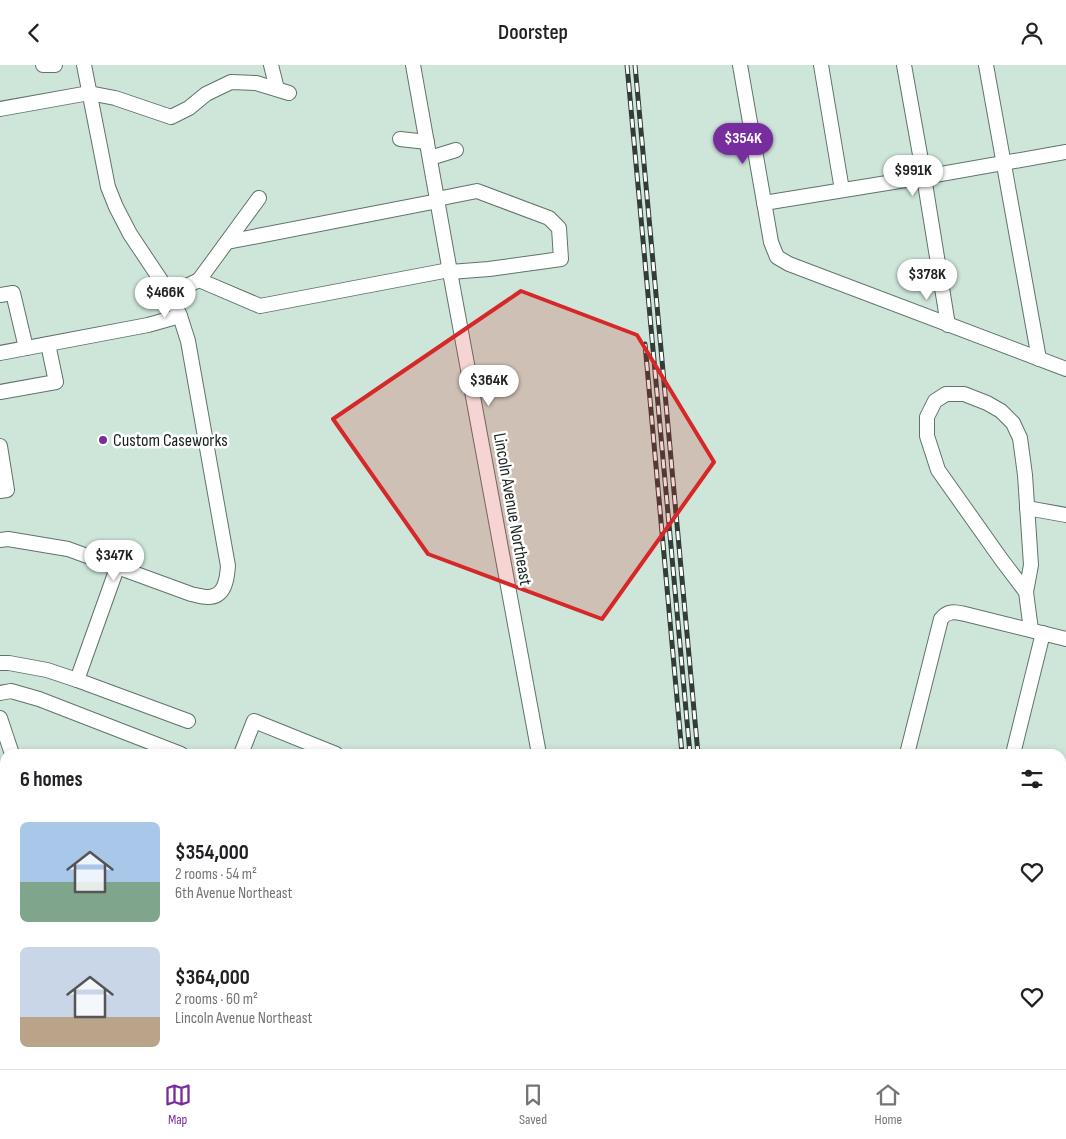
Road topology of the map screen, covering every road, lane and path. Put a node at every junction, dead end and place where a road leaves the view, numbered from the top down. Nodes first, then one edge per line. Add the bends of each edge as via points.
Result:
1 (43, 65) edge
2 (55, 65) edge
3 (84, 65) edge
4 (270, 65) edge
5 (413, 65) edge
6 (740, 65) edge
7 (821, 65) edge
8 (904, 65) edge
9 (986, 65) edge
10 (89, 93) junction
11 (0, 109) edge
12 (400, 139) dead end
13 (427, 143) junction
14 (456, 150) dead end
15 (1066, 152) edge
16 (430, 158) junction
17 (1003, 163) junction
18 (924, 177) junction
19 (842, 190) junction
20 (259, 198) dead end
21 (437, 200) junction
22 (764, 203) junction
23 (227, 242) junction
24 (449, 271) junction
25 (199, 280) junction
26 (170, 294) junction
27 (0, 295) edge
28 (180, 316) junction
29 (948, 325) junction
30 (48, 344) junction
31 (26, 348) junction
32 (0, 353) edge
33 (1039, 359) junction
34 (1066, 369) edge
35 (0, 392) edge
36 (0, 446) edge
37 (0, 491) edge
38 (1027, 508) junction
39 (1066, 515) edge
40 (0, 540) edge
41 (117, 568) junction
42 (1026, 592) junction
43 (1037, 632) junction
44 (1062, 638) edge
45 (0, 663) edge
46 (76, 680) junction
47 (0, 693) edge
48 (0, 718) edge
49 (188, 721) dead end
50 (10, 749) edge
51 (169, 749) edge
52 (243, 749) edge
53 (324, 749) edge
54 (538, 749) edge
55 (907, 749) edge
56 (1014, 749) edge

1 - 2 street
3 - 10 street
4 - 10 street via 283,91 256,83 232,82 206,94 171,117 115,98
5 - 13 street, Lincoln Avenue Northeast
6 - 22 street
7 - 19 street
8 - 18 street
9 - 17 street
10 - 11 street
10 - 26 street via 108,187 116,207
12 - 13 street
13 - 16 street, Lincoln Avenue Northeast
14 - 16 street
15 - 17 street
16 - 21 street, Lincoln Avenue Northeast
17 - 18 street
17 - 33 street
18 - 19 street
18 - 29 street
19 - 22 street
20 - 23 street
21 - 23 street
21 - 24 street, Lincoln Avenue Northeast
21 - 24 street via 477,191 549,218 559,229 561,259
22 - 29 street via 777,257
23 - 25 street
24 - 25 street via 260,306
24 - 54 street, Lincoln Avenue Northeast
25 - 26 street
26 - 28 street
27 - 31 street via 14,293
28 - 30 street
28 - 41 street via 188,341 228,566 227,581 220,593 209,597 191,594
29 - 33 street
30 - 31 street
30 - 35 street via 56,382
31 - 32 street
33 - 34 street
36 - 37 street via 7,490
38 - 39 street
38 - 42 street via 1031,565
38 - 42 street via 1020,438 1013,423 1001,411 964,394 946,394 935,401 927,417 927,436 938,469
40 - 41 street via 68,549
41 - 46 street
42 - 43 street
43 - 44 street
43 - 55 street via 951,611 945,614 941,619
43 - 56 street
45 - 46 street via 47,670
46 - 49 street
47 - 51 street via 11,691 39,699
48 - 50 street
52 - 53 street via 254,721

